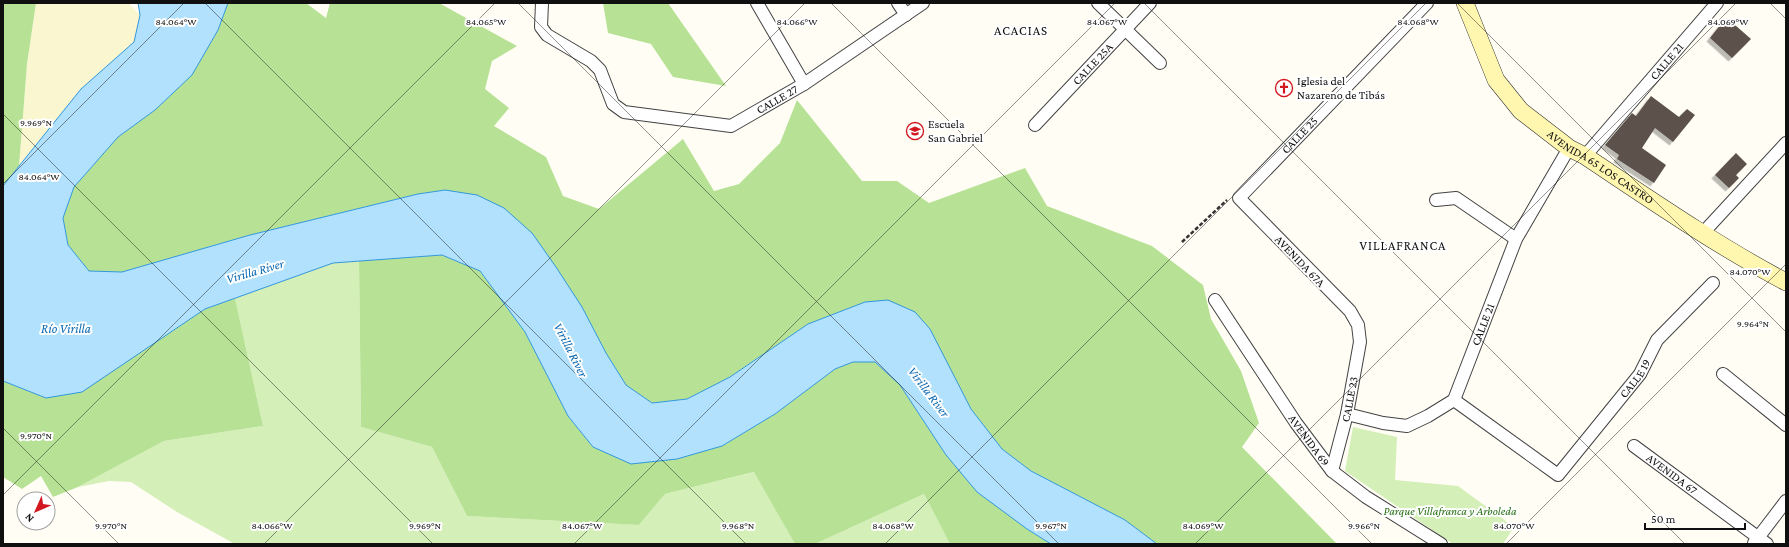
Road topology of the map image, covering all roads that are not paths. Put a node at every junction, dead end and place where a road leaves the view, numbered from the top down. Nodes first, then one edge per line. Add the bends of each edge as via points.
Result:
1 (542, 3) edge
2 (757, 3) edge
3 (898, 3) edge
4 (923, 3) edge
5 (1098, 3) edge
6 (1150, 3) edge
7 (1427, 3) edge
8 (1465, 3) edge
9 (1717, 3) edge
10 (906, 15) junction
11 (1124, 29) junction
12 (1160, 64) dead end
13 (804, 84) junction
14 (1035, 125) dead end
15 (1786, 143) edge
16 (1569, 148) junction
17 (1585, 156) junction
18 (1239, 198) joint
19 (1436, 200) dead end
20 (1702, 234) junction
21 (1516, 239) junction
22 (1786, 282) edge
23 (1713, 283) dead end
24 (1216, 300) dead end
25 (1358, 325) joint
26 (1723, 374) dead end
27 (1454, 400) junction
28 (1347, 414) junction
29 (1786, 425) edge
30 (1634, 446) dead end
31 (1332, 471) junction
32 (1786, 501) edge
33 (1760, 542) edge
34 (1440, 544) edge

1 - 13 street, CALLE 27 via 541,27 547,35 591,61 600,70 613,104 624,112 732,126
2 - 13 street
3 - 10 street
4 - 10 street, CALLE 27
5 - 11 street
6 - 11 street, CALLE 25A
7 - 18 street, CALLE 25
8 - 16 street, AVENIDA 65 LOS CASTRO via 1496,80 1521,111
9 - 17 street, CALLE 21
10 - 13 street, CALLE 27
11 - 12 street
11 - 14 street, CALLE 25A
15 - 20 street
16 - 17 street, AVENIDA 65 LOS CASTRO
16 - 21 street, CALLE 21
17 - 20 street, AVENIDA 65 LOS CASTRO
18 - 25 street, AVENIDA 67A via 1350,311
19 - 21 street via 1456,198
20 - 22 street, AVENIDA 65 LOS CASTRO
21 - 27 street, CALLE 21
23 - 27 street, CALLE 19 via 1657,340 1640,374 1558,475
24 - 31 street, AVENIDA 69 via 1296,423
25 - 28 street, CALLE 23 via 1360,342
26 - 29 street
27 - 28 street via 1407,426
28 - 31 street, CALLE 23
30 - 33 street, AVENIDA 67
31 - 34 street, AVENIDA 69 via 1366,497
32 - 33 street

